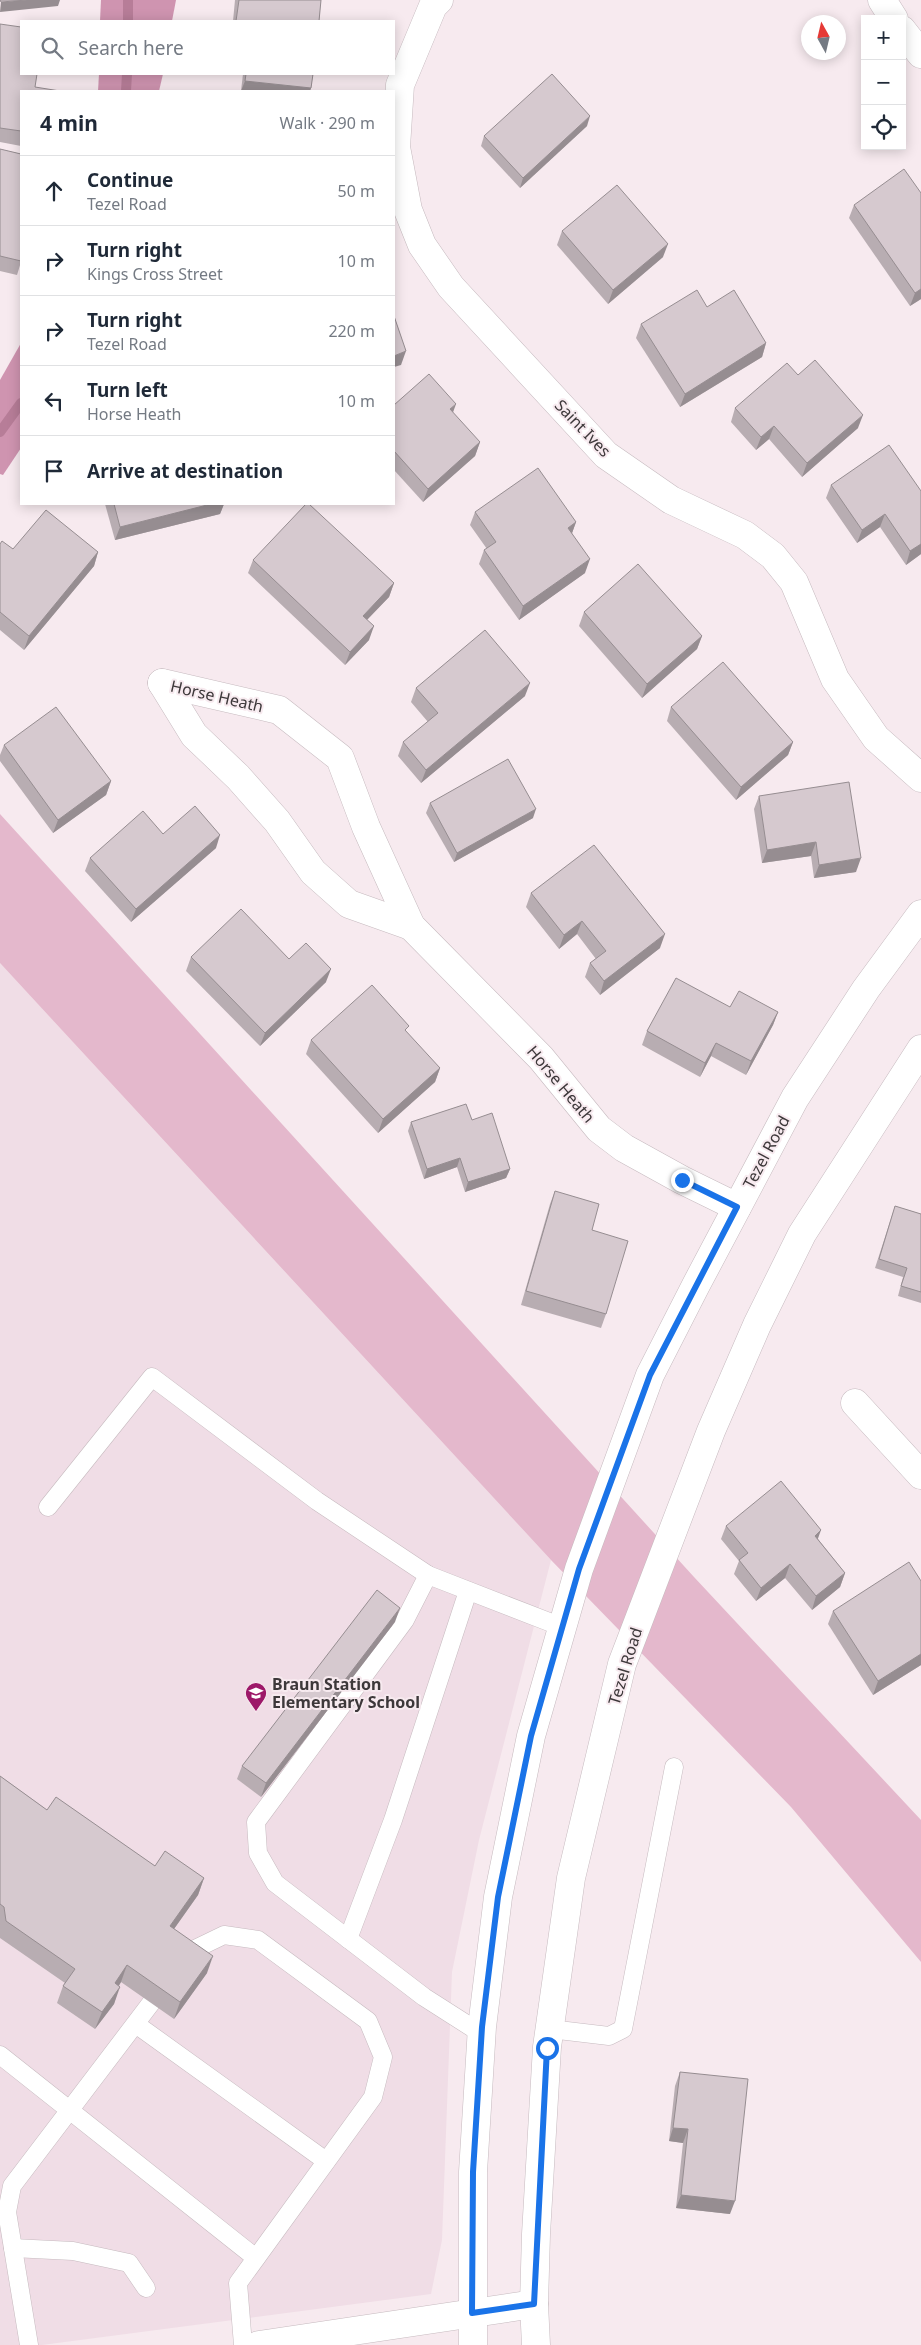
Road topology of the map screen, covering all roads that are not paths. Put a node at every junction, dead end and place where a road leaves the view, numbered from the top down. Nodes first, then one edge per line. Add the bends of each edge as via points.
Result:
1 (439, 0) edge
2 (882, 0) edge
3 (891, 15) edge
4 (906, 35) edge
5 (921, 54) edge
6 (921, 778) edge
7 (921, 914) edge
8 (411, 926) junction
9 (921, 1049) edge
10 (737, 1207) junction
11 (855, 1403) dead end
12 (921, 1475) edge
13 (48, 1507) dead end
14 (428, 1575) junction
15 (468, 1591) junction
16 (562, 1628) junction
17 (674, 1767) dead end
18 (348, 1939) junction
19 (185, 1957) edge
20 (151, 2003) edge
21 (137, 2024) junction
22 (550, 2030) junction
23 (482, 2034) junction
24 (0, 2055) edge
25 (70, 2111) junction
26 (326, 2161) junction
27 (13, 2248) junction
28 (256, 2258) junction
29 (146, 2288) dead end
30 (534, 2304) junction
31 (472, 2313) junction
32 (29, 2345) edge
33 (243, 2345) edge
34 (259, 2345) edge
35 (473, 2345) edge
36 (536, 2345) edge

1 - 6 main road, Saint Ives via 433,6 400,85 396,146 408,210 422,245 451,287 606,455 671,500 745,535 772,556 794,582 835,679 876,738
2 - 3 main road
4 - 5 main road
7 - 10 main road, Tezel Road via 866,989 795,1098
8 - 8 main road, Horse Heath via 366,827 340,758 279,710 162,683 194,735 270,813 313,872 349,904
8 - 10 main road, Horse Heath via 541,1058 599,1129 624,1148
9 - 22 main road, Tezel Road via 802,1234 757,1325 711,1431 626,1655 571,1878
10 - 16 main road, Tezel Road via 650,1375 579,1569
11 - 12 main road
13 - 14 lane via 152,1377 316,1501
14 - 15 lane
14 - 18 lane via 405,1620 256,1822 258,1853 275,1883
15 - 16 lane
15 - 18 lane via 393,1820
16 - 23 main road, Tezel Road via 531,1736 500,1887
17 - 22 lane via 623,2029 609,2036
18 - 23 lane via 424,1996
19 - 26 lane via 224,1935 258,1940 368,2021 383,2057 373,2097
20 - 21 lane
21 - 25 lane
21 - 26 lane
22 - 30 main road, Tezel Road
23 - 31 main road, Tezel Road via 473,2172
24 - 25 lane
25 - 27 lane via 12,2186 7,2212
25 - 28 lane
26 - 28 lane
27 - 29 lane via 72,2251 129,2263
27 - 32 lane
28 - 33 lane via 238,2283
30 - 31 main road
30 - 36 main road, Tezel Road
31 - 34 main road
31 - 35 main road, Tezel Road

